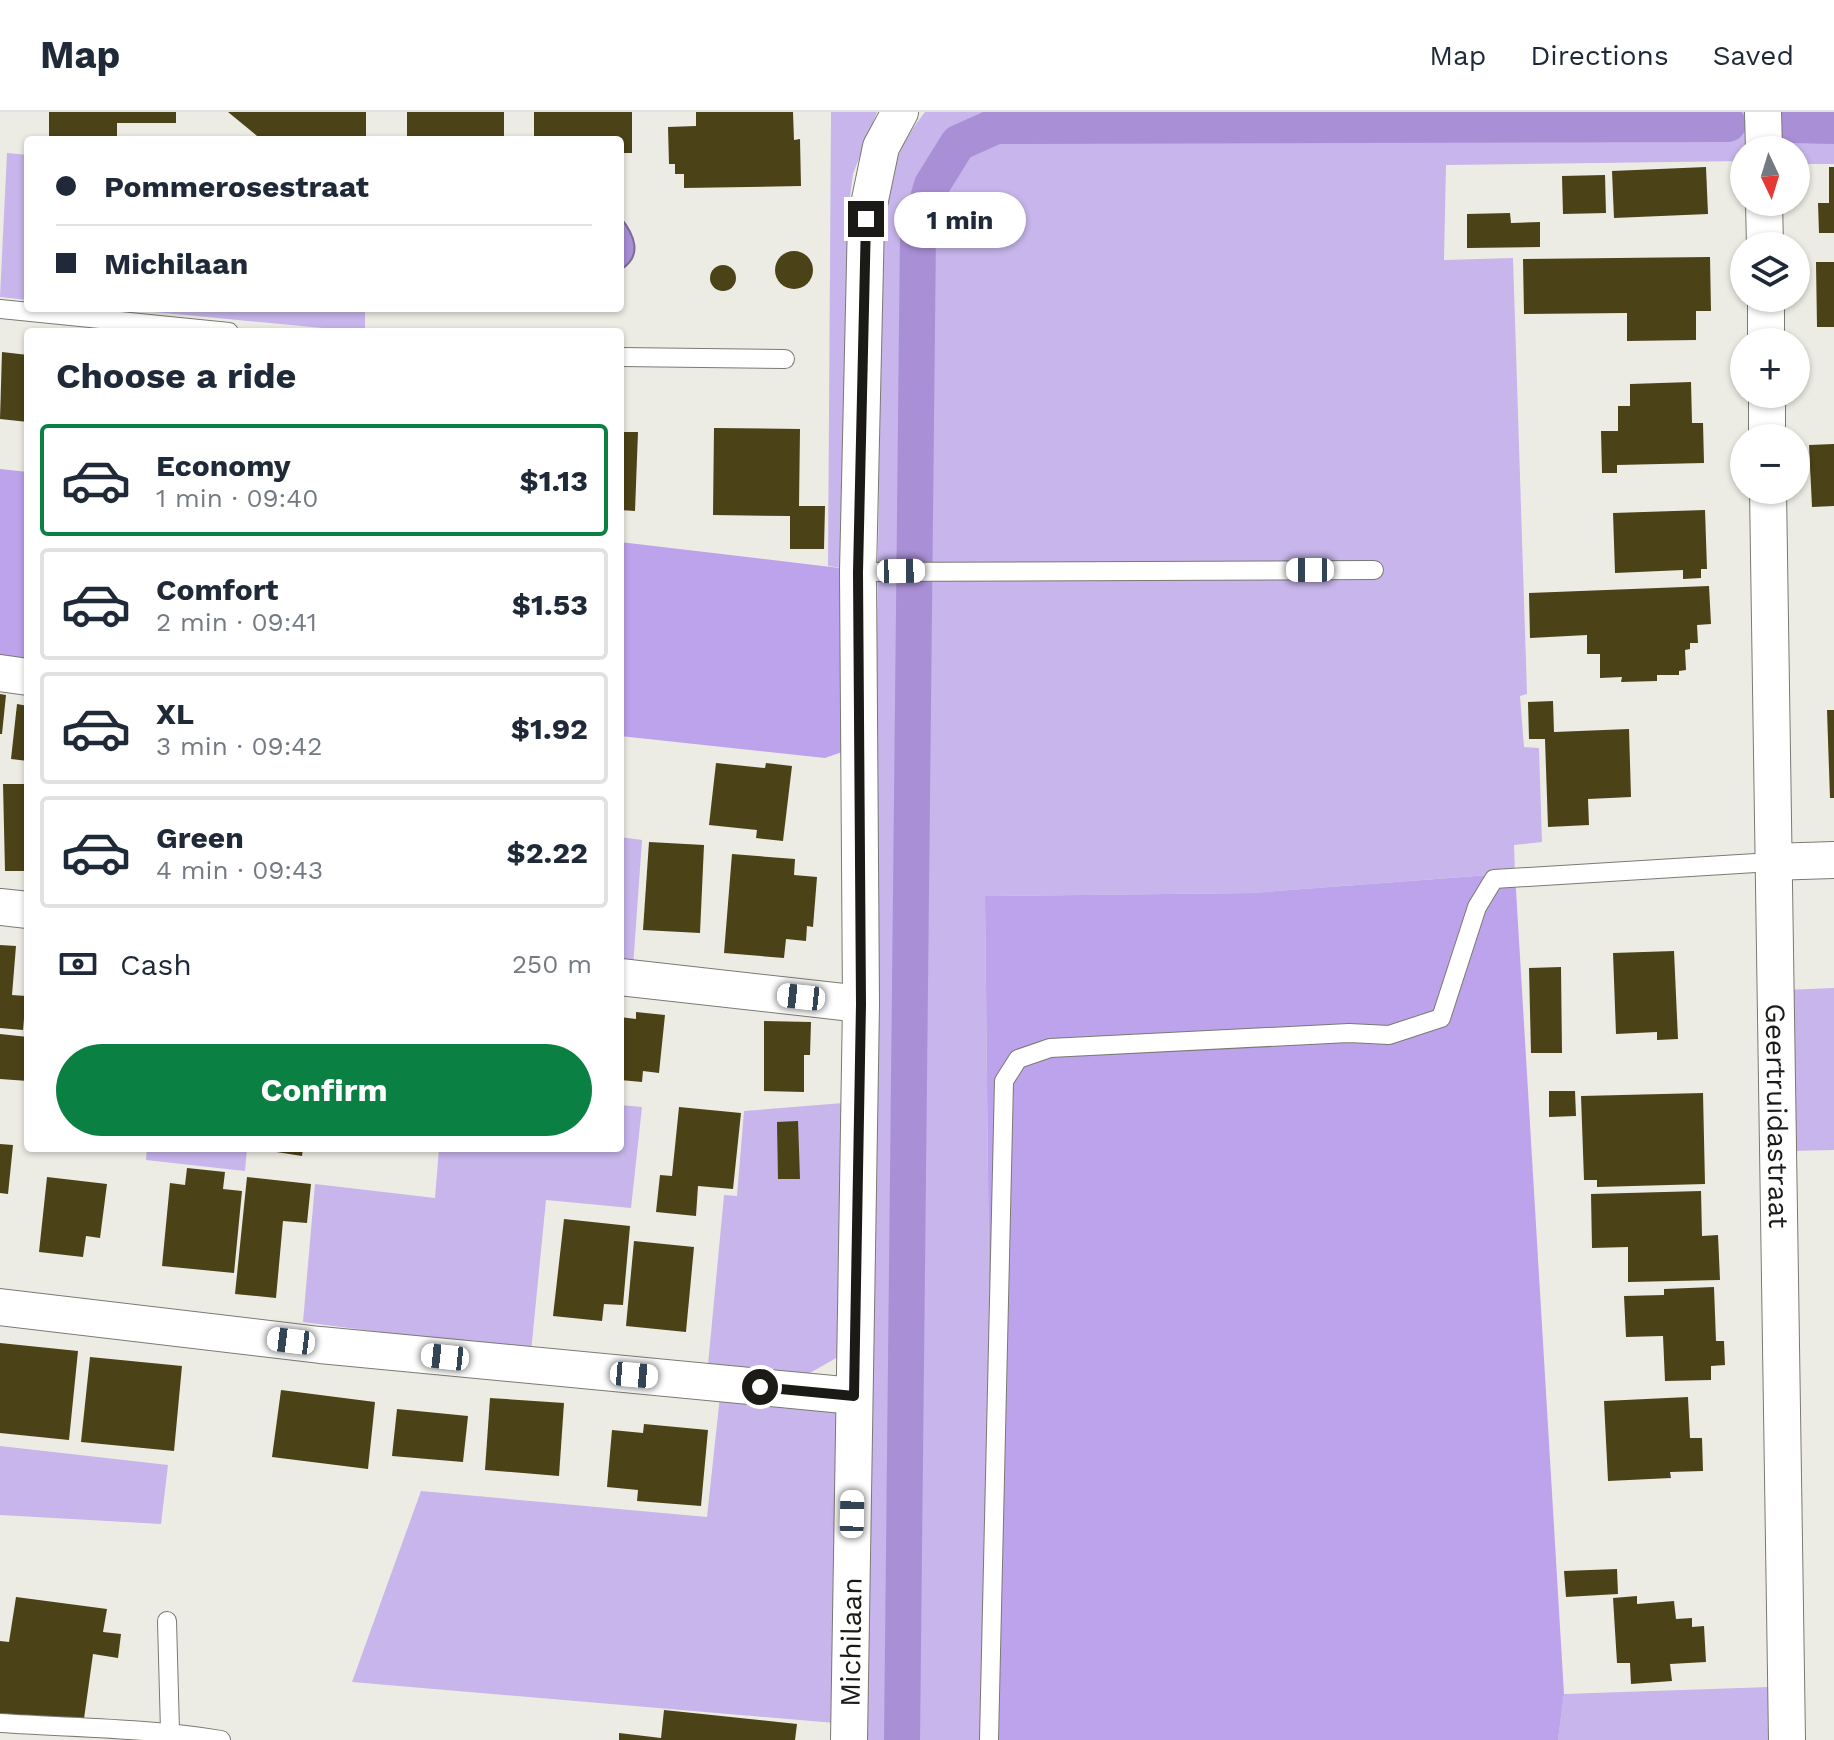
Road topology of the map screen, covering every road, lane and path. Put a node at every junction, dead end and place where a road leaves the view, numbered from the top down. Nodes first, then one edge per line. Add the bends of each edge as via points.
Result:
1 (900, 112) edge
2 (1763, 112) edge
3 (1764, 136) edge
4 (0, 309) edge
5 (24, 311) edge
6 (30, 312) edge
7 (189, 328) edge
8 (624, 357) edge
9 (785, 359) dead end
10 (1768, 504) edge
11 (1374, 570) dead end
12 (858, 572) junction
13 (0, 673) edge
14 (24, 676) edge
15 (1834, 860) edge
16 (1772, 862) junction
17 (0, 907) edge
18 (24, 910) edge
19 (624, 977) edge
20 (861, 1004) junction
21 (0, 1307) edge
22 (854, 1396) junction
23 (167, 1621) dead end
24 (0, 1723) edge
25 (170, 1731) junction
26 (221, 1740) edge
27 (849, 1740) edge
28 (989, 1740) edge
29 (1787, 1740) edge

1 - 12 street, Michilaan via 881,147 866,219
2 - 3 street
4 - 5 lane
6 - 7 lane
8 - 9 lane
10 - 16 street, Geertruidastraat
11 - 12 lane
12 - 20 street, Michilaan
13 - 14 street
15 - 16 street
16 - 28 lane via 1494,879 1477,907 1441,1018 1389,1035 1050,1048 1018,1059 1004,1081
16 - 29 street, Geertruidastraat
17 - 18 street
19 - 20 street
20 - 22 street, Michilaan
21 - 22 street via 320,1345
22 - 27 street, Michilaan
23 - 25 lane
24 - 25 lane
25 - 26 lane

